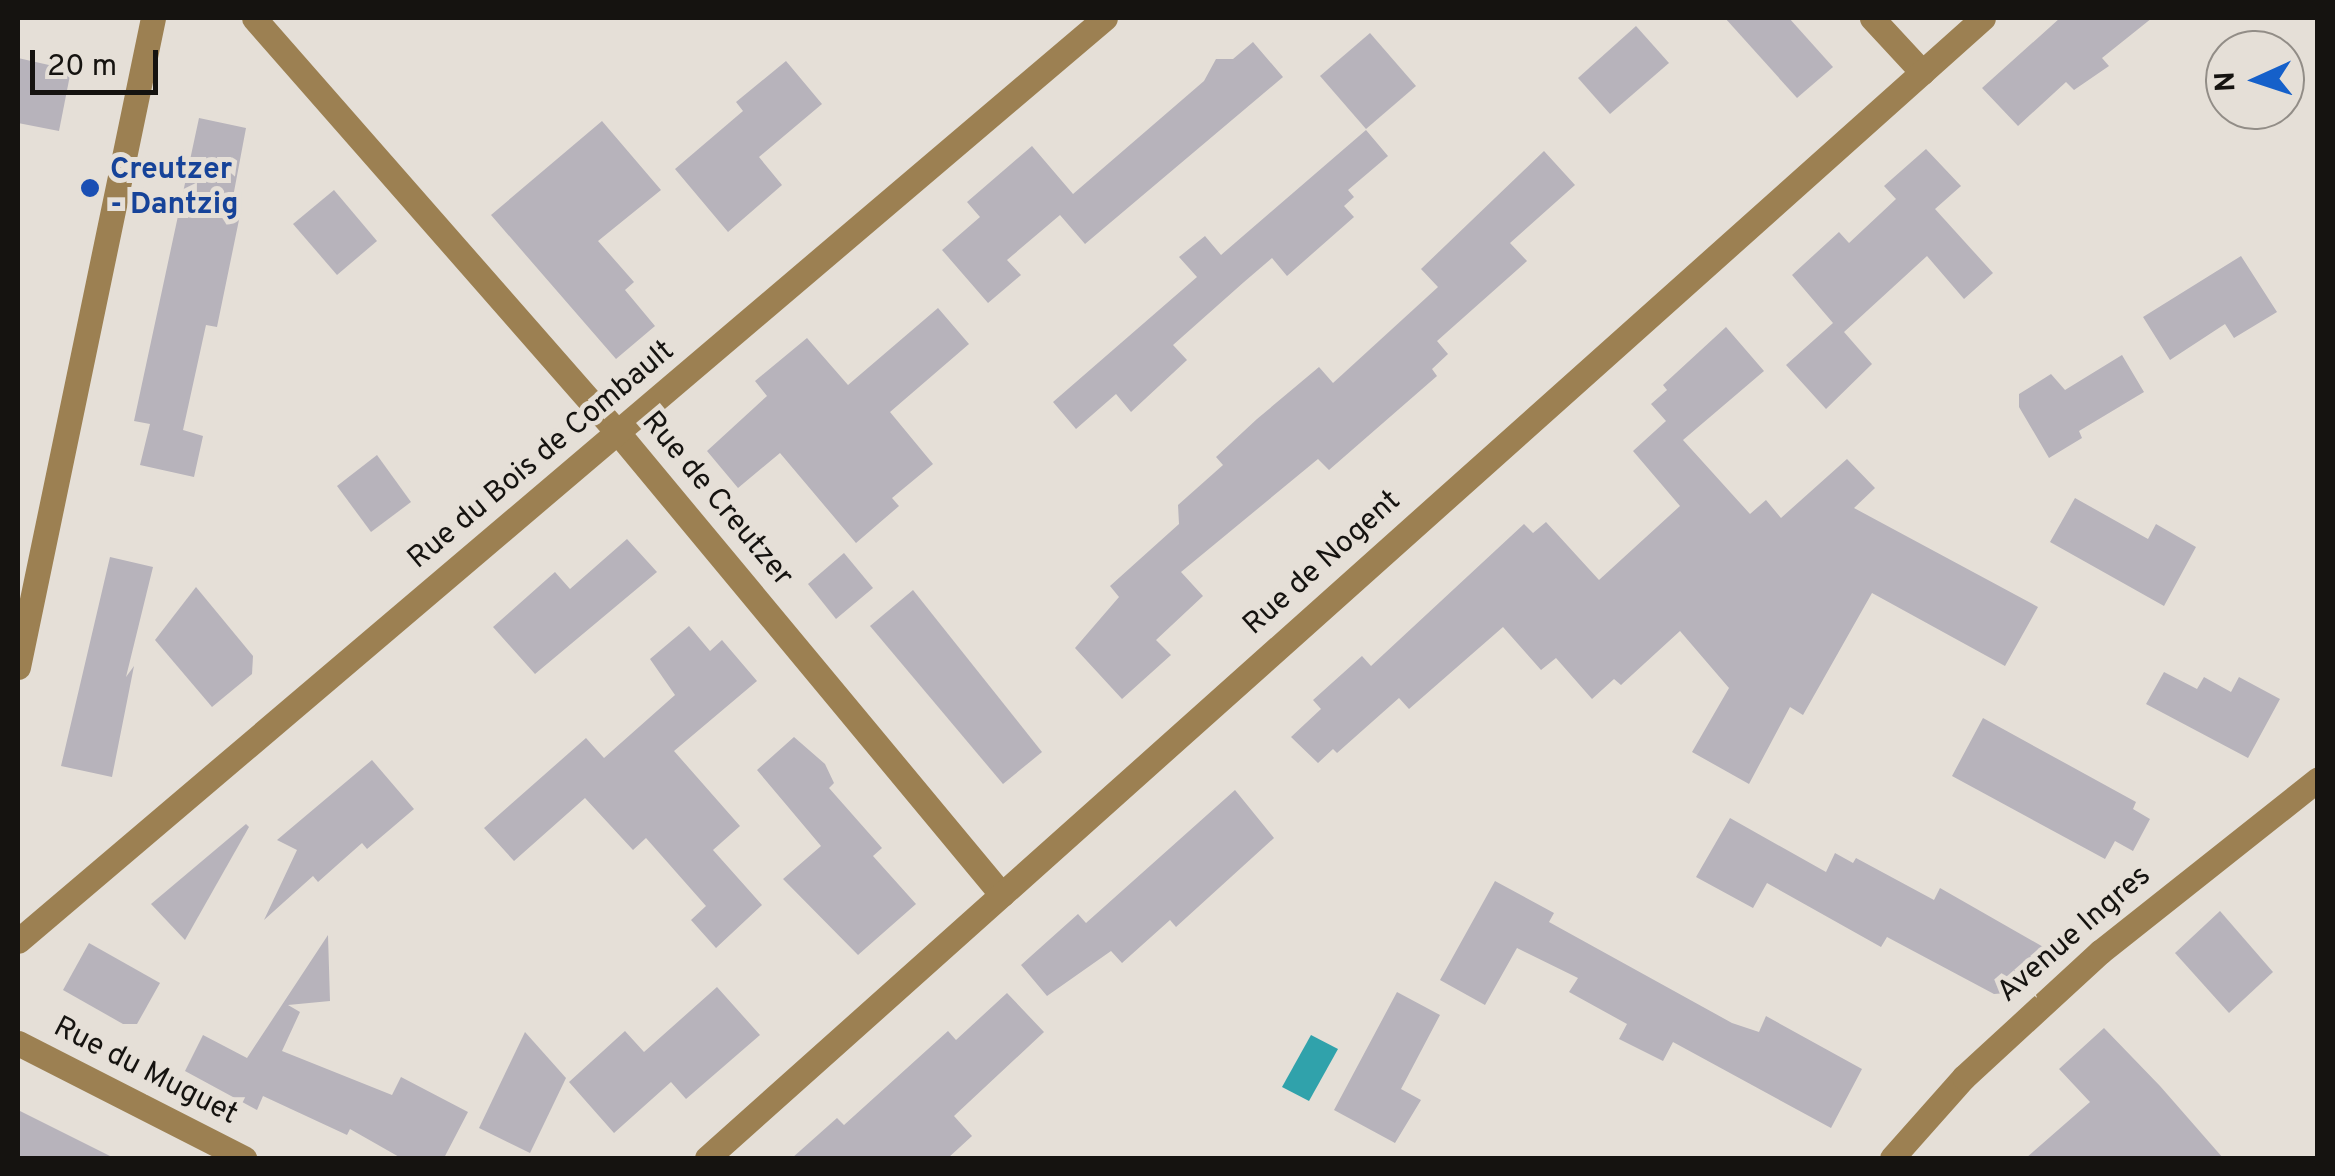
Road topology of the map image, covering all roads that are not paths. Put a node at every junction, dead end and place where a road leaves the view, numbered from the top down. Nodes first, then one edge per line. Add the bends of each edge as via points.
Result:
1 (152, 18) edge
2 (254, 18) edge
3 (1105, 18) edge
4 (1872, 18) edge
5 (1983, 18) edge
6 (1922, 72) junction
7 (619, 434) junction
8 (18, 667) edge
9 (2318, 779) edge
10 (1002, 895) junction
11 (18, 941) edge
12 (18, 1043) edge
13 (244, 1158) edge
14 (706, 1158) edge
15 (1892, 1158) edge

1 - 8 street
2 - 7 street, Rue de Creutzer
3 - 7 street, Rue du Bois de Combault
4 - 6 street
5 - 6 street, Rue de Nogent
6 - 10 street, Rue de Nogent
7 - 10 street, Rue de Creutzer
7 - 11 street, Rue du Bois de Combault
9 - 15 street, Avenue Ingres via 2100,952 1964,1077
10 - 14 street, Rue de Nogent
12 - 13 street, Rue du Muguet

